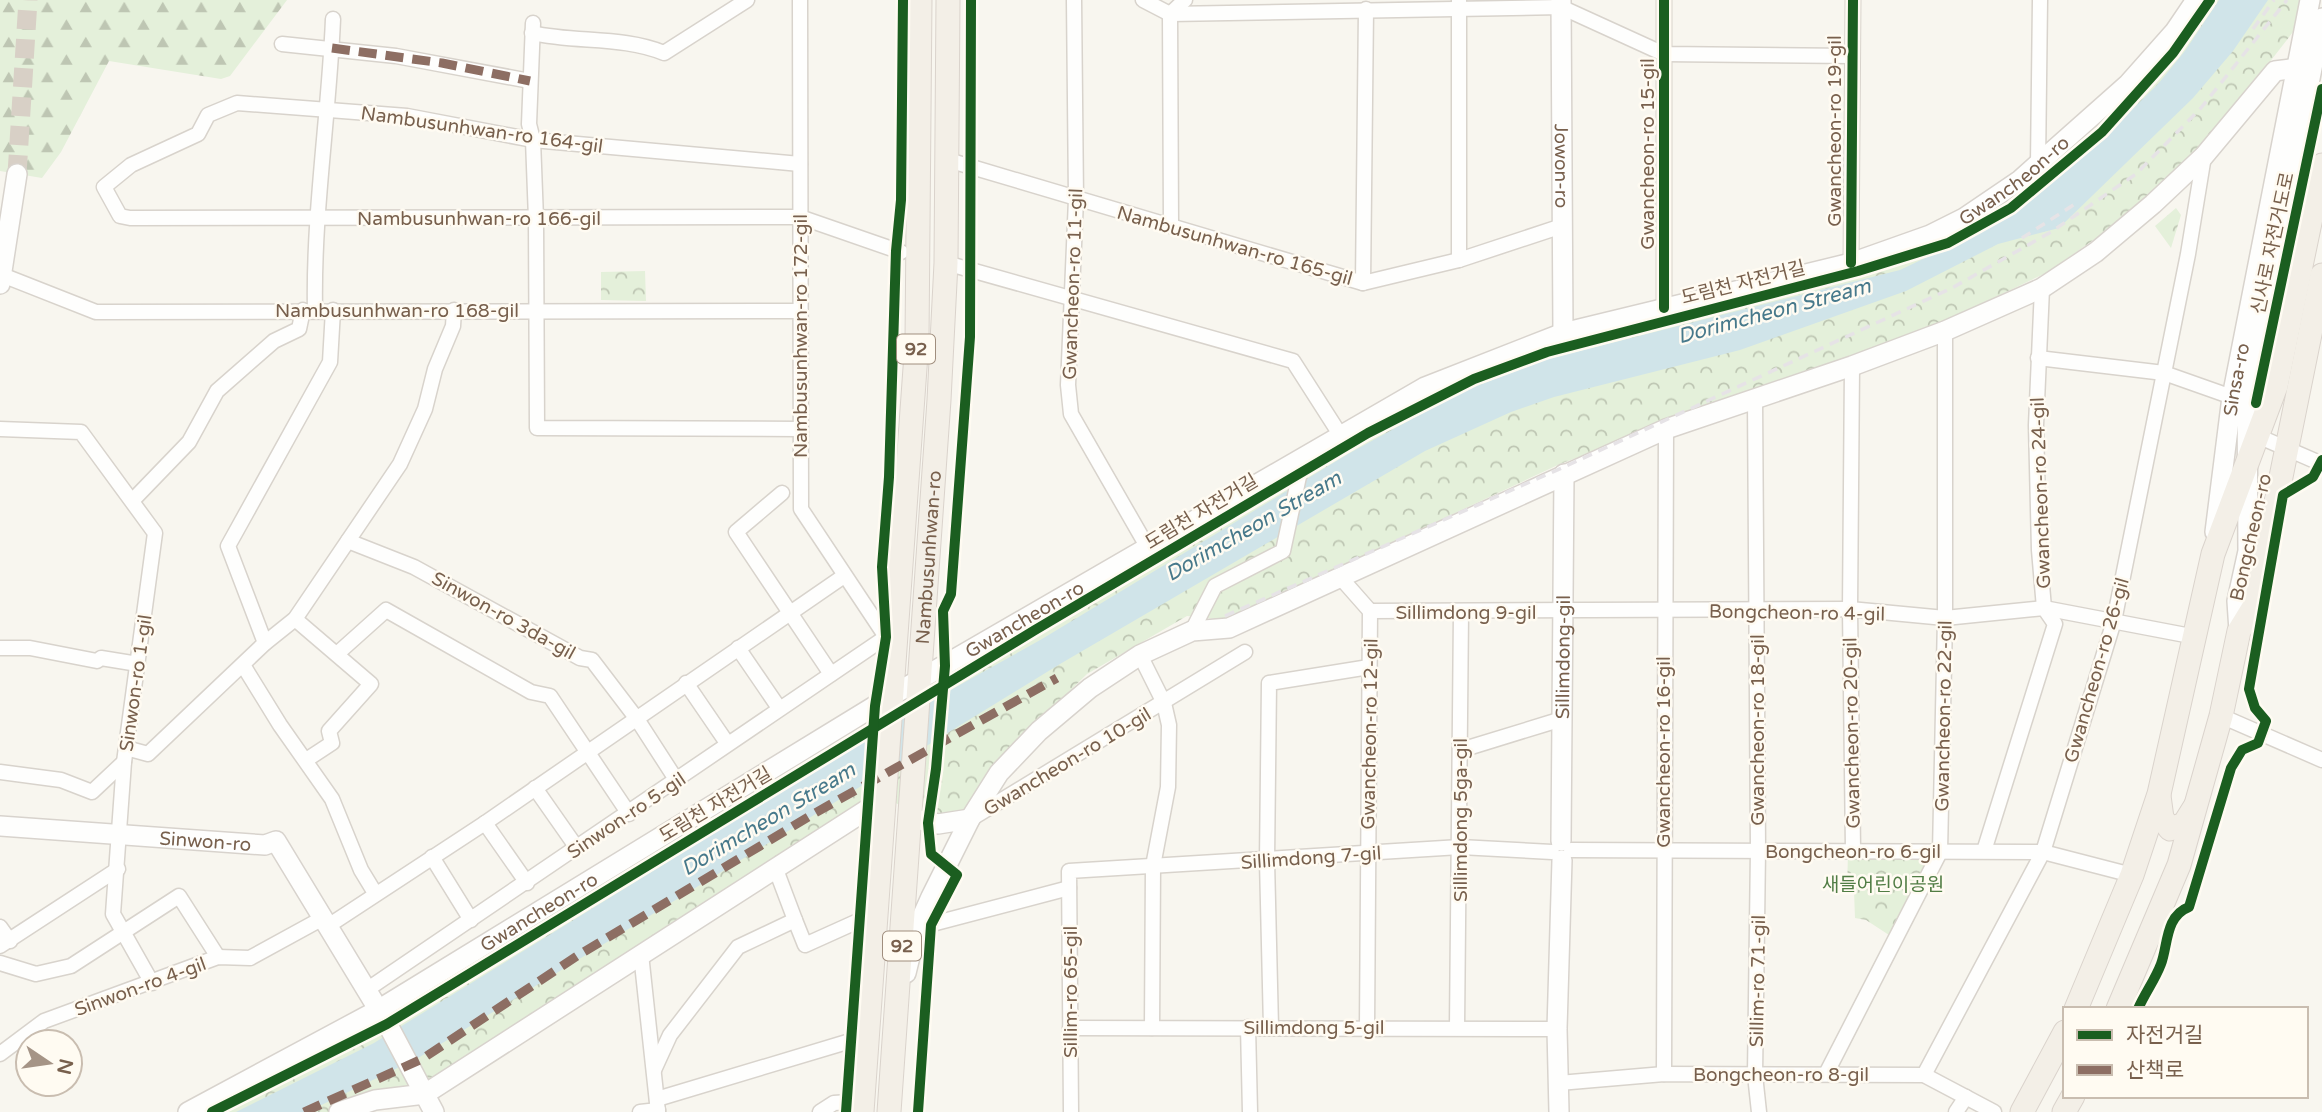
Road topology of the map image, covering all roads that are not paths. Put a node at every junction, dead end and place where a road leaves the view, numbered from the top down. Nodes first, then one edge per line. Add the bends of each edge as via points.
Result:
1 (747, 0) edge
2 (800, 0) edge
3 (920, 0) edge
4 (948, 0) edge
5 (1074, 0) edge
6 (1143, 0) edge
7 (1185, 0) edge
8 (1664, 0) edge
9 (1853, 0) edge
10 (2040, 0) edge
11 (2196, 0) edge
12 (2310, 0) edge
13 (1561, 3) edge
14 (1459, 4) edge
15 (1366, 9) junction
16 (1170, 14) junction
17 (333, 19) dead end
18 (2315, 30) edge
19 (282, 44) dead end
20 (332, 48) junction
21 (1664, 54) junction
22 (1852, 56) junction
23 (2297, 68) junction
24 (530, 81) junction
25 (328, 109) junction
26 (533, 140) junction
27 (2204, 156) junction
28 (948, 160) junction
29 (800, 164) junction
30 (2038, 164) junction
31 (2322, 164) edge
32 (131, 165) joint
33 (17, 174) tunnel mouth
34 (1076, 199) junction
35 (800, 217) junction
36 (536, 219) junction
37 (318, 220) junction
38 (1171, 225) junction
39 (1562, 226) junction
40 (901, 252) dead end
41 (1459, 260) junction
42 (946, 263) junction
43 (1851, 263) junction
44 (2322, 275) edge
45 (1, 279) edge
46 (1363, 283) junction
47 (2042, 288) junction
48 (1072, 298) junction
49 (1664, 308) junction
50 (309, 310) junction
51 (333, 310) junction
52 (454, 310) junction
53 (538, 310) junction
54 (799, 311) junction
55 (1945, 331) junction
56 (1563, 333) junction
57 (2038, 358) junction
58 (1852, 366) junction
59 (2164, 373) junction
60 (2232, 397) junction
61 (1755, 399) junction
62 (0, 429) edge
63 (800, 429) junction
64 (1666, 429) junction
65 (1340, 436) junction
66 (2251, 440) junction
67 (2288, 449) junction
68 (1303, 458) junction
69 (2322, 464) edge
70 (1564, 474) junction
71 (782, 493) dead end
72 (132, 500) junction
73 (348, 541) junction
74 (1148, 548) junction
75 (2213, 554) junction
76 (901, 561) junction
77 (928, 563) junction
78 (844, 576) junction
79 (1340, 577) junction
80 (2044, 608) junction
81 (1850, 610) junction
82 (1370, 611) junction
83 (1756, 611) junction
84 (791, 612) junction
85 (1461, 612) junction
86 (1664, 612) junction
87 (1563, 613) junction
88 (1945, 618) junction
89 (295, 619) junction
90 (2114, 621) junction
91 (1192, 631) junction
92 (2239, 631) junction
93 (2196, 637) junction
94 (891, 638) junction
95 (265, 643) junction
96 (0, 648) edge
97 (738, 648) junction
98 (1245, 652) dead end
99 (338, 653) junction
100 (1140, 655) junction
101 (138, 664) junction
102 (243, 665) junction
103 (1369, 667) junction
104 (831, 674) junction
105 (920, 680) junction
106 (686, 683) junction
107 (891, 696) junction
108 (1164, 703) junction
109 (779, 709) junction
110 (2221, 716) junction
111 (637, 719) junction
112 (1562, 719) junction
113 (727, 743) junction
114 (888, 743) junction
115 (916, 744) junction
116 (1461, 750) junction
117 (587, 753) junction
118 (125, 755) junction
119 (306, 760) junction
120 (2322, 760) edge
121 (0, 772) edge
122 (677, 781) junction
123 (535, 788) junction
124 (2159, 794) junction
125 (885, 798) junction
126 (2199, 799) junction
127 (629, 814) junction
128 (911, 818) junction
129 (970, 819) junction
130 (485, 823) junction
131 (0, 826) edge
132 (119, 833) junction
133 (1460, 847) junction
134 (577, 848) junction
135 (1853, 849) junction
136 (1758, 850) junction
137 (1561, 851) junction
138 (1984, 851) junction
139 (1662, 852) junction
140 (1940, 852) junction
141 (2043, 852) junction
142 (1367, 853) junction
143 (432, 857) junction
144 (1267, 861) junction
145 (1153, 866) junction
146 (775, 867) junction
147 (118, 869) junction
148 (1069, 871) joint
149 (2132, 875) junction
150 (527, 883) junction
151 (1069, 888) junction
152 (375, 894) junction
153 (876, 913) junction
154 (471, 920) junction
155 (795, 920) junction
156 (326, 922) junction
157 (0, 927) edge
158 (917, 928) junction
159 (124, 933) junction
160 (5, 944) edge
161 (641, 954) junction
162 (218, 957) junction
163 (0, 963) edge
164 (152, 984) junction
165 (365, 991) junction
166 (2077, 1007) edge
167 (2119, 1007) edge
168 (379, 1010) junction
169 (1248, 1027) junction
170 (1271, 1027) junction
171 (1070, 1028) junction
172 (1152, 1028) junction
173 (1367, 1028) junction
174 (1458, 1028) junction
175 (1557, 1029) junction
176 (867, 1036) junction
177 (2063, 1036) edge
178 (894, 1050) junction
179 (0, 1054) edge
180 (654, 1070) junction
181 (1664, 1074) junction
182 (1826, 1074) junction
183 (1755, 1075) junction
184 (1924, 1075) junction
185 (1559, 1083) junction
186 (426, 1097) edge
187 (1966, 1097) junction
188 (862, 1106) edge
189 (658, 1107) edge
190 (188, 1112) edge
191 (339, 1112) edge
192 (640, 1112) edge
193 (820, 1112) edge
194 (889, 1112) edge
195 (1071, 1112) edge
196 (1248, 1112) edge
197 (1559, 1112) edge
198 (1759, 1112) edge
199 (1956, 1112) edge
200 (1994, 1112) edge
201 (2022, 1112) edge

1 - 24 street via 664,53 640,43 562,39 532,28
2 - 29 street, Nambusunhwan-ro 172-gil
3 - 76 main road, Nambusunhwan-ro / 92 via 917,328
4 - 28 main road, Nambusunhwan-ro / 92
5 - 34 street, Gwancheon-ro 11-gil
6 - 16 street
7 - 16 street
8 - 21 street, Gwancheon-ro 15-gil
9 - 22 street, Gwancheon-ro 19-gil
10 - 30 street
11 - 30 main road, Gwancheon-ro via 2128,84
12 - 18 main road, Sinsa-ro
13 - 14 street
13 - 21 street
13 - 39 main road, Jowon-ro
14 - 15 street
14 - 41 street
15 - 16 street
15 - 46 street
16 - 38 street
17 - 20 street
18 - 23 main road, Sinsa-ro
18 - 66 main road, Sinsa-ro via 2247,396
19 - 20 street
20 - 24 street
20 - 25 street
21 - 22 street
21 - 49 street, Gwancheon-ro 15-gil
22 - 43 street, Gwancheon-ro 19-gil
23 - 27 main road via 2275,71
23 - 60 main road, Sinsa-ro
24 - 26 street
25 - 26 street, Nambusunhwan-ro 164-gil via 407,116
25 - 32 street, Nambusunhwan-ro 164-gil via 237,103 208,115 198,134
25 - 37 street
26 - 29 street, Nambusunhwan-ro 164-gil
26 - 36 street
27 - 47 main road via 2126,228
27 - 59 street, Gwancheon-ro 26-gil
28 - 34 street, Nambusunhwan-ro 165-gil
28 - 42 main road, Nambusunhwan-ro / 92
29 - 35 street, Nambusunhwan-ro 172-gil
30 - 43 main road, Gwancheon-ro via 1964,218 1930,236
31 - 66 main road, Bongcheon-ro via 2276,386
32 - 37 street, Nambusunhwan-ro 166-gil via 104,187 120,216 130,219
33 - 45 main road
34 - 38 street, Nambusunhwan-ro 165-gil
34 - 48 street, Gwancheon-ro 11-gil
35 - 36 street, Nambusunhwan-ro 166-gil
35 - 40 street, Nambusunhwan-ro 166-gil
35 - 54 street, Nambusunhwan-ro 172-gil
36 - 37 street, Nambusunhwan-ro 166-gil
36 - 53 street
37 - 50 street
38 - 46 street, Nambusunhwan-ro 165-gil
39 - 41 street, Nambusunhwan-ro 165-gil
39 - 56 main road, Jowon-ro
41 - 46 street, Nambusunhwan-ro 165-gil
42 - 48 street
42 - 77 main road, Nambusunhwan-ro / 92
43 - 49 main road, Gwancheon-ro
44 - 67 main road, Bongcheon-ro
45 - 50 street, Nambusunhwan-ro 168-gil via 96,312
47 - 55 main road
47 - 57 street, Gwancheon-ro 24-gil
48 - 65 street via 1293,361
48 - 74 street, Gwancheon-ro 11-gil via 1071,414
49 - 56 main road, Gwancheon-ro
50 - 51 street, Nambusunhwan-ro 168-gil
50 - 72 street via 299,329 274,341 217,391 189,442
51 - 52 street, Nambusunhwan-ro 168-gil
51 - 95 street via 330,362 228,546
52 - 53 street, Nambusunhwan-ro 168-gil
52 - 73 street via 453,326 400,464
53 - 54 street, Nambusunhwan-ro 168-gil
53 - 63 street via 537,428
54 - 63 street, Nambusunhwan-ro 172-gil
55 - 58 main road
55 - 88 street, Gwancheon-ro 22-gil
56 - 65 main road, Gwancheon-ro via 1425,387
57 - 59 street
57 - 80 street, Gwancheon-ro 24-gil via 2036,425
58 - 61 main road
58 - 81 street, Gwancheon-ro 20-gil
59 - 60 street
59 - 90 street, Gwancheon-ro 26-gil
60 - 75 main road, Sinsa-ro
61 - 64 main road
61 - 83 street, Gwancheon-ro 18-gil
62 - 72 street via 81,432
63 - 78 street, Nambusunhwan-ro 172-gil via 802,514
64 - 70 main road
64 - 86 street, Gwancheon-ro 16-gil
65 - 68 main road, Gwancheon-ro
66 - 67 street
66 - 75 main road, Bongcheon-ro
66 - 92 main road, Sinsa-ro via 2248,551 2238,601
67 - 69 street
67 - 92 main road, Bongcheon-ro via 2255,605
68 - 74 main road, Gwancheon-ro
68 - 91 street via 1283,551 1215,586
70 - 79 main road
70 - 87 main road, Sillimdong-gil
71 - 84 street via 736,532
72 - 101 street, Sinwon-ro 1-gil via 155,533
73 - 89 street
73 - 111 street, Sinwon-ro 3da-gil via 414,566 592,660
74 - 105 main road, Gwancheon-ro
75 - 93 main road, Bongcheon-ro
76 - 77 main road via 904,570 916,576 925,572
76 - 94 main road, Nambusunhwan-ro / 92
77 - 105 main road, Nambusunhwan-ro / 92
78 - 84 street, Sinwon-ro 4-gil
78 - 94 street, Nambusunhwan-ro 172-gil
79 - 82 street, Gwancheon-ro 12-gil
79 - 91 main road via 1229,628
80 - 88 street, Bongcheon-ro 4-gil
80 - 90 street, Bongcheon-ro 4-gil
80 - 138 street, Gwancheon-ro 24-gil via 2055,624
81 - 83 street, Bongcheon-ro 4-gil
81 - 88 street, Bongcheon-ro 4-gil
81 - 135 street, Gwancheon-ro 20-gil
82 - 85 street, Sillimdong 9-gil
82 - 103 street, Gwancheon-ro 12-gil
83 - 86 street, Bongcheon-ro 4-gil
83 - 136 street, Gwancheon-ro 18-gil
84 - 97 street, Sinwon-ro 4-gil
84 - 104 street
85 - 87 street, Sillimdong 9-gil
85 - 116 street, Sillimdong 5ga-gil
86 - 87 street, Bongcheon-ro 4-gil
86 - 139 street, Gwancheon-ro 16-gil
87 - 112 main road, Sillimdong-gil
88 - 140 street, Gwancheon-ro 22-gil
89 - 95 street
89 - 99 street
90 - 93 street, Bongcheon-ro 4-gil
90 - 141 street, Gwancheon-ro 26-gil
91 - 100 main road
92 - 110 main road, Bongcheon-ro
93 - 124 main road, Bongcheon-ro
94 - 104 street, Sinwon-ro 5-gil
94 - 107 main road, Nambusunhwan-ro / 92
95 - 102 street
96 - 101 street
97 - 106 street, Sinwon-ro 4-gil
97 - 109 street
98 - 108 street, Gwancheon-ro 10-gil
99 - 117 street via 386,610 531,692 550,696
99 - 119 street via 371,684 329,731 332,743
100 - 108 street, Gwancheon-ro 10-gil
100 - 129 main road via 1090,688 1039,731 999,773
101 - 118 street, Sinwon-ro 1-gil
102 - 118 street via 148,754
102 - 119 street
103 - 142 street, Gwancheon-ro 12-gil
103 - 144 street via 1269,683
104 - 109 street, Sinwon-ro 5-gil
105 - 107 main road, Gwancheon-ro
105 - 115 main road, Nambusunhwan-ro / 92
106 - 111 street, Sinwon-ro 4-gil
106 - 113 street
107 - 114 main road, Nambusunhwan-ro / 92
107 - 168 main road, Gwancheon-ro
108 - 129 street, Gwancheon-ro 10-gil
108 - 145 street, Gwancheon-ro 10-gil via 1169,726 1168,787
109 - 113 street, Sinwon-ro 5-gil
110 - 120 street
110 - 126 main road, Bongcheon-ro
111 - 117 street, Sinwon-ro 4-gil
111 - 122 street, Sinwon-ro 3da-gil
112 - 116 street
112 - 137 main road, Sillimdong-gil
113 - 122 street, Sinwon-ro 5-gil
114 - 115 main road via 894,731 903,729 914,736
114 - 125 main road, Nambusunhwan-ro / 92
115 - 128 main road, Nambusunhwan-ro / 92
116 - 133 street, Sillimdong 5ga-gil
117 - 123 street, Sinwon-ro 4-gil
117 - 127 street
118 - 121 street via 92,792 61,780
118 - 132 street, Sinwon-ro 1-gil
119 - 152 street via 332,799
122 - 127 street, Sinwon-ro 5-gil
123 - 130 street, Sinwon-ro 4-gil
123 - 134 street
124 - 126 main road via 2162,818 2170,829 2184,824
124 - 149 main road, Bongcheon-ro
125 - 146 main road
125 - 153 main road, Nambusunhwan-ro / 92
126 - 167 main road, Bongcheon-ro via 2161,912
127 - 134 street, Sinwon-ro 5-gil
128 - 129 main road via 938,824
128 - 178 main road, Nambusunhwan-ro / 92
129 - 158 main road
130 - 143 street, Sinwon-ro 4-gil
130 - 150 street
131 - 132 main road, Sinwon-ro
132 - 147 street, Sinwon-ro 1-gil
132 - 156 main road, Sinwon-ro via 265,845 276,841
133 - 137 street, Sillimdong 7-gil
133 - 142 street, Sillimdong 7-gil
133 - 174 street, Sillimdong 5ga-gil
134 - 150 street, Sinwon-ro 5-gil
135 - 136 street, Bongcheon-ro 6-gil
135 - 140 street, Bongcheon-ro 6-gil
136 - 139 street, Bongcheon-ro 6-gil
136 - 183 street, Sillim-ro 71-gil
137 - 139 street, Bongcheon-ro 6-gil
137 - 175 main road, Sillimdong-gil
138 - 140 street, Bongcheon-ro 6-gil
138 - 141 street, Bongcheon-ro 6-gil
139 - 181 street, Gwancheon-ro 16-gil
140 - 182 street, Gwancheon-ro 22-gil
141 - 149 street, Bongcheon-ro 6-gil
141 - 184 street, Gwancheon-ro 26-gil
142 - 144 street, Sillimdong 7-gil
142 - 173 street, Gwancheon-ro 12-gil
143 - 152 street, Sinwon-ro 4-gil
143 - 154 street
144 - 145 street, Sillimdong 7-gil
144 - 170 street
145 - 148 street, Sillimdong 7-gil
145 - 172 street, Gwancheon-ro 10-gil
146 - 155 street
146 - 161 main road
147 - 159 street, Sinwon-ro 1-gil via 113,914
147 - 160 street
148 - 151 street, Sillim-ro 65-gil
149 - 166 main road, Bongcheon-ro
150 - 154 street, Sinwon-ro 5-gil
151 - 158 street
151 - 171 street, Sillim-ro 65-gil
152 - 156 street, Sinwon-ro 4-gil
153 - 155 street via 805,945
153 - 176 main road, Nambusunhwan-ro / 92
154 - 165 street, Sinwon-ro 5-gil
155 - 180 street via 738,947 670,1035
156 - 162 street, Sinwon-ro 4-gil via 250,958
156 - 165 main road, Sinwon-ro
157 - 160 street
158 - 178 main road
159 - 162 street via 179,896
159 - 163 street via 71,967 36,974
159 - 164 street, Sinwon-ro 1-gil
161 - 180 street
161 - 186 main road
162 - 164 street, Sinwon-ro 4-gil
164 - 179 street, Sinwon-ro 4-gil via 44,1021
165 - 168 main road, Sinwon-ro
168 - 186 main road, Sinwon-ro
168 - 190 main road, Gwancheon-ro
169 - 170 street, Sillimdong 5-gil
169 - 172 street, Sillimdong 5-gil
169 - 196 street
170 - 173 street, Sillimdong 5-gil
171 - 172 street, Sillimdong 5-gil
171 - 195 street, Sillim-ro 65-gil
173 - 174 street, Sillimdong 5-gil
174 - 175 street, Sillimdong 5-gil
175 - 185 main road, Sillimdong-gil
176 - 188 main road, Nambusunhwan-ro / 92
176 - 189 street
177 - 201 main road
178 - 194 main road, Nambusunhwan-ro / 92
180 - 189 street
181 - 183 street, Bongcheon-ro 8-gil
181 - 185 street, Bongcheon-ro 8-gil
182 - 183 street, Bongcheon-ro 8-gil
182 - 184 street, Bongcheon-ro 8-gil
183 - 198 street, Sillim-ro 71-gil
184 - 187 street, Bongcheon-ro 8-gil
185 - 197 main road, Sillimdong-gil
186 - 191 main road via 375,1100
187 - 199 street
187 - 200 street, Bongcheon-ro 8-gil
188 - 193 street, Nambusunhwan-ro via 834,1104
189 - 192 street

